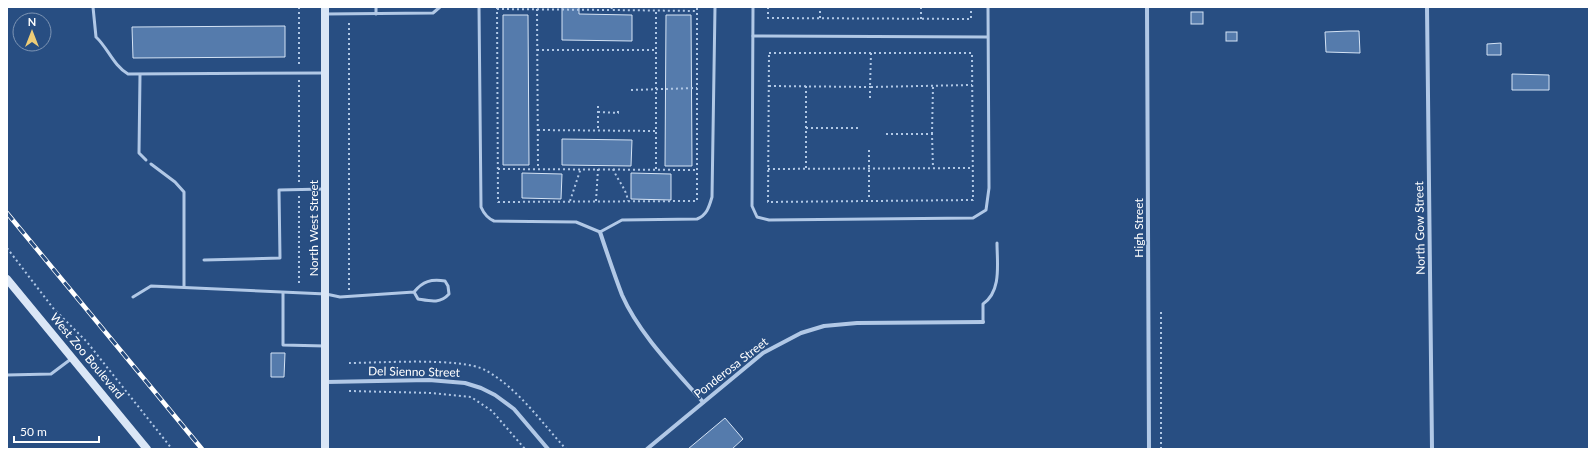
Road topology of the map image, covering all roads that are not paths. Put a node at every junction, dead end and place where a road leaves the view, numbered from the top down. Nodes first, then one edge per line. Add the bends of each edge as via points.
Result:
1 (93, 7) edge
2 (376, 7) edge
3 (440, 7) edge
4 (479, 7) edge
5 (714, 7) edge
6 (753, 7) edge
7 (988, 7) edge
8 (1147, 7) edge
9 (1428, 7) edge
10 (325, 11) edge
11 (376, 14) junction
12 (753, 36) junction
13 (987, 37) junction
14 (325, 73) junction
15 (140, 75) junction
16 (146, 160) dead end
17 (151, 164) dead end
18 (326, 189) junction
19 (600, 232) junction
20 (997, 243) dead end
21 (204, 260) dead end
22 (7, 279) edge
23 (184, 287) junction
24 (414, 292) junction
25 (283, 293) junction
26 (326, 294) junction
27 (133, 297) dead end
28 (983, 322) joint
29 (326, 346) junction
30 (72, 358) junction
31 (7, 375) edge
32 (326, 382) junction
33 (703, 402) junction
34 (148, 449) edge
35 (325, 449) edge
36 (548, 449) edge
37 (647, 449) edge
38 (1149, 449) edge
39 (1432, 449) edge

1 - 15 lane via 96,37 120,69 128,74
2 - 11 lane
3 - 11 lane via 433,13
4 - 19 lane via 483,213 494,221 576,222
5 - 19 lane via 712,197 707,211 697,219 622,220
6 - 12 lane
7 - 13 lane
8 - 38 street, High Street
9 - 39 street, North Gow Street
10 - 11 lane
10 - 14 main road, North West Street
12 - 13 lane
12 - 13 lane via 752,206 757,217 769,220 973,218 986,210 989,188
14 - 15 lane
14 - 18 main road, North West Street
15 - 16 lane via 139,153
17 - 23 lane via 184,192
18 - 21 lane via 279,190 280,258
18 - 26 main road, North West Street
19 - 33 street via 622,296 661,354
20 - 28 lane via 997,282 990,299 983,304
22 - 30 main road, West Zoo Boulevard
23 - 25 lane
23 - 27 lane via 151,286
24 - 24 lane via 422,282 435,280 445,281 449,294 444,300 437,301 418,299
24 - 26 lane via 340,297
25 - 26 lane
25 - 29 lane via 283,345
26 - 29 main road, North West Street
28 - 33 street, Ponderosa Street via 857,323 824,326 795,336 763,353
29 - 32 main road, North West Street
30 - 31 lane via 52,374
30 - 34 main road, West Zoo Boulevard
32 - 35 main road, North West Street
32 - 36 street, Del Sienno Street via 429,380 466,383 482,388 514,409
33 - 37 street, Ponderosa Street

